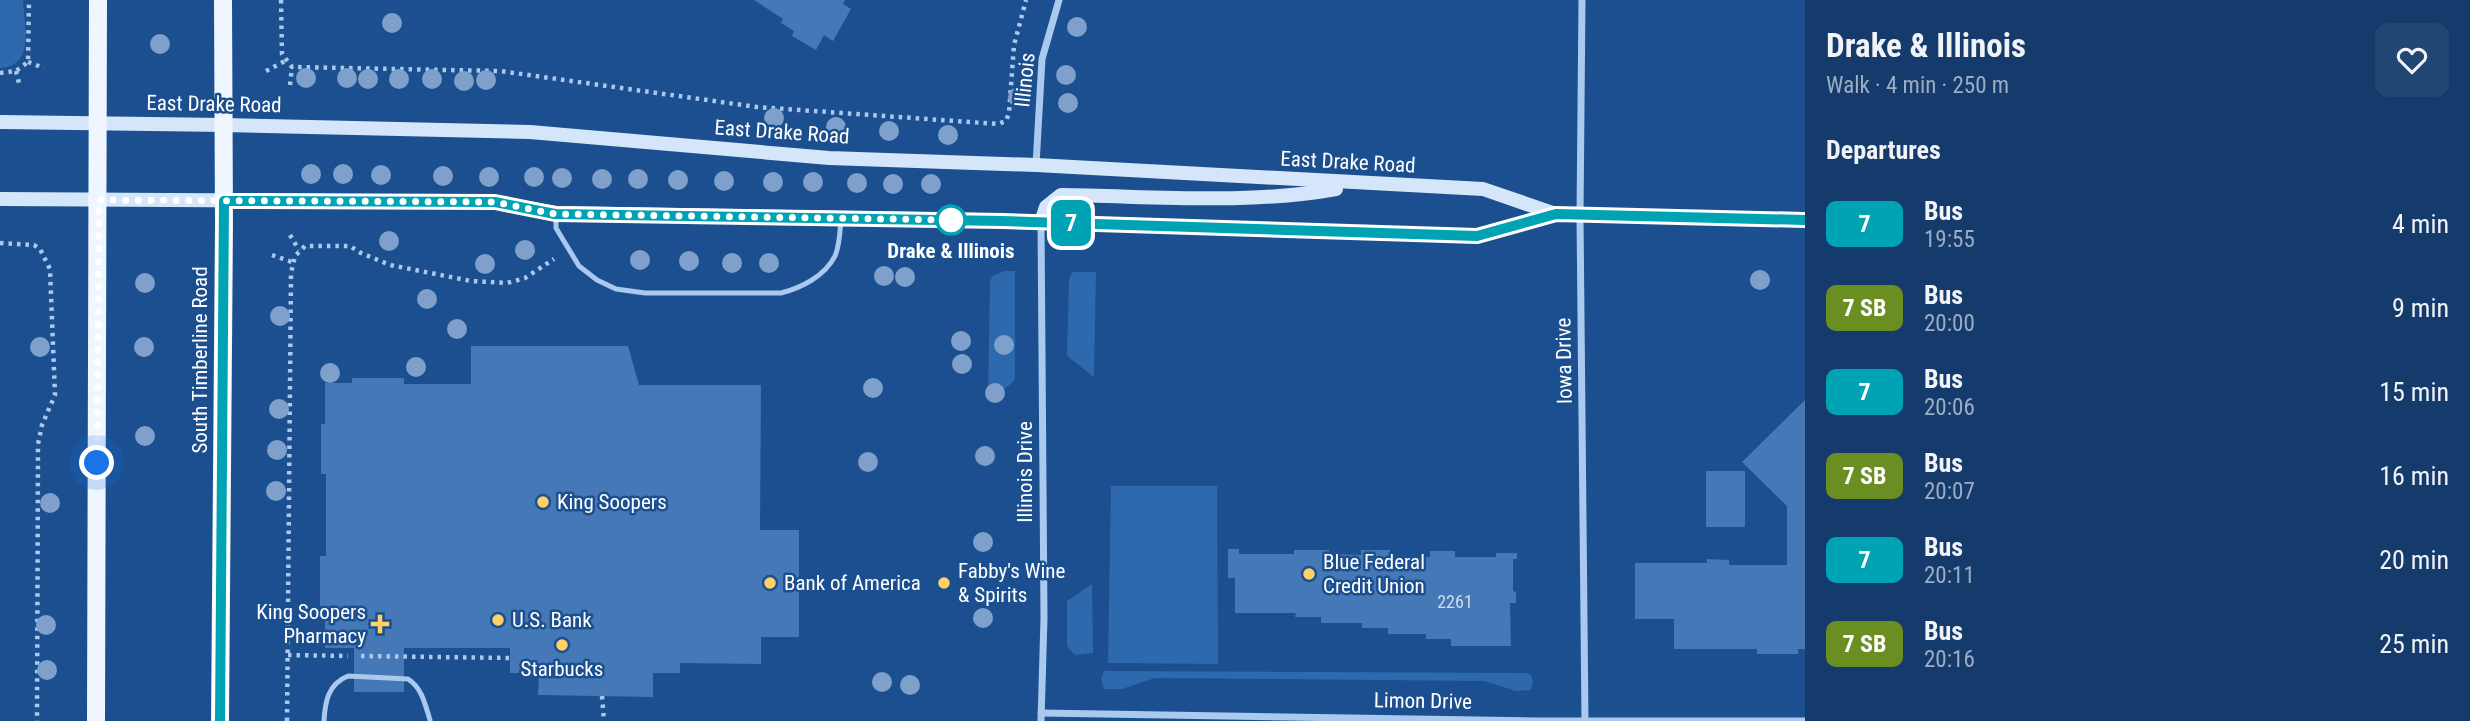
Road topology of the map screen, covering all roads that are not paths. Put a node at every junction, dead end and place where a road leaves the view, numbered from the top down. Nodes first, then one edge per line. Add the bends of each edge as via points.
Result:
1 (98, 0) edge
2 (223, 0) edge
3 (1059, 0) edge
4 (1582, 0) edge
5 (0, 122) edge
6 (99, 124) junction
7 (224, 125) junction
8 (1036, 165) junction
9 (1362, 184) junction
10 (0, 199) edge
11 (99, 200) junction
12 (224, 201) junction
13 (555, 214) junction
14 (1556, 214) junction
15 (1580, 216) junction
16 (841, 218) junction
17 (1805, 220) edge
18 (1041, 222) junction
19 (1041, 717) edge
20 (430, 720) edge
21 (96, 721) edge
22 (220, 721) edge
23 (324, 721) edge
24 (1585, 721) edge
25 (1805, 721) edge

1 - 6 main road
2 - 7 main road, South Timberline Road
3 - 8 street, Illinois via 1042,59
4 - 15 street, Iowa Drive
5 - 6 main road, East Drake Road
6 - 7 main road, East Drake Road
6 - 11 main road
7 - 8 main road, East Drake Road via 530,132 829,158
7 - 12 main road, South Timberline Road
8 - 9 main road, East Drake Road
9 - 14 main road, East Drake Road via 1483,190
9 - 18 main road via 1314,193 1240,197 1062,195 1046,207
10 - 11 main road, East Drake Road
11 - 12 main road, East Drake Road
11 - 21 main road
12 - 13 main road, East Drake Road via 495,202
12 - 22 main road, South Timberline Road
13 - 16 main road, East Drake Road
13 - 16 lane via 555,228 579,266 616,289 645,293 790,291 830,264
14 - 15 main road, East Drake Road
14 - 18 main road, East Drake Road via 1477,236
15 - 17 main road, East Drake Road
15 - 24 street, Iowa Drive
16 - 18 main road, East Drake Road
18 - 19 street, Illinois Drive
19 - 24 street, Limon Drive
20 - 23 lane via 421,692 408,679 348,676 330,691
24 - 25 street, Limon Drive

